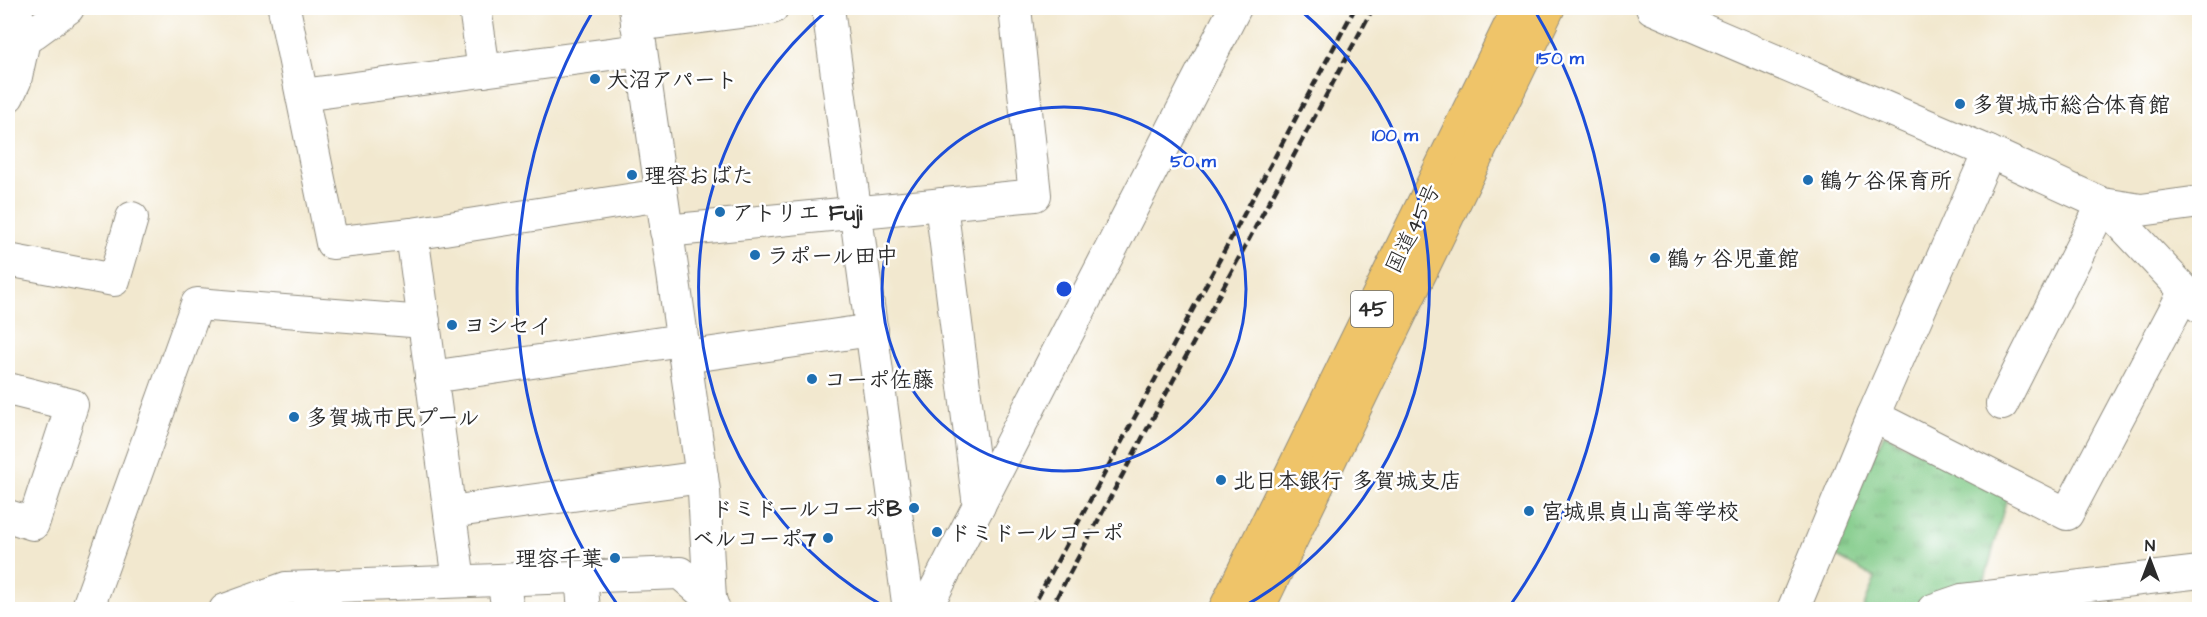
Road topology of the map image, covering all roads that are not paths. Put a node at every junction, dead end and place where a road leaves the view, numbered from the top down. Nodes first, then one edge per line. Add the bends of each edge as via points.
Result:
1 (15, 8) edge
2 (68, 8) edge
3 (284, 8) edge
4 (475, 8) edge
5 (772, 8) edge
6 (828, 8) edge
7 (1015, 8) edge
8 (1235, 8) edge
9 (1519, 8) edge
10 (1548, 8) edge
11 (1652, 8) edge
12 (638, 27) edge
13 (24, 40) junction
14 (484, 71) junction
15 (302, 94) junction
16 (8, 96) edge
17 (1989, 152) junction
18 (661, 195) junction
19 (2199, 202) edge
20 (941, 204) junction
21 (2103, 204) junction
22 (856, 212) junction
23 (132, 218) dead end
24 (666, 231) junction
25 (412, 234) junction
26 (8, 260) edge
27 (2192, 299) edge
28 (424, 322) junction
29 (872, 330) junction
30 (683, 348) junction
31 (431, 377) junction
32 (8, 389) edge
33 (2002, 404) dead end
34 (1873, 416) junction
35 (702, 477) junction
36 (979, 506) junction
37 (450, 512) junction
38 (8, 516) edge
39 (2199, 572) edge
40 (581, 577) junction
41 (459, 581) junction
42 (505, 595) edge
43 (2046, 600) edge
44 (712, 604) edge
45 (87, 609) edge
46 (225, 609) edge
47 (584, 609) edge
48 (909, 609) edge
49 (925, 609) edge
50 (1225, 609) edge
51 (1257, 609) edge
52 (1794, 609) edge
53 (1933, 609) edge

1 - 13 street
2 - 13 street
3 - 15 street
4 - 14 street
5 - 12 street
6 - 22 street
7 - 20 street via 1035,195
8 - 36 street
9 - 50 highway, 国道45号 / 45
10 - 51 highway, 国道45号 / 45
11 - 17 street
12 - 14 street
12 - 18 street
13 - 16 street
14 - 15 street
15 - 25 street via 332,243
17 - 21 street
17 - 34 street
18 - 24 street
18 - 25 street
19 - 21 street via 2141,210
20 - 22 street
20 - 36 street
21 - 27 street
21 - 33 street
22 - 24 street
22 - 29 street
23 - 26 street via 114,280
24 - 30 street
25 - 28 street
27 - 34 street via 2067,514
28 - 31 street
28 - 45 street via 197,304
29 - 30 street
29 - 48 street
30 - 31 street
30 - 35 street
31 - 37 street
32 - 38 street via 72,405 33,524
34 - 52 street
35 - 37 street
35 - 44 street
36 - 49 street
37 - 41 street
39 - 43 street
40 - 42 street
40 - 44 street via 680,573
40 - 47 street
41 - 42 street
41 - 46 street via 286,588
43 - 53 street via 1962,600

